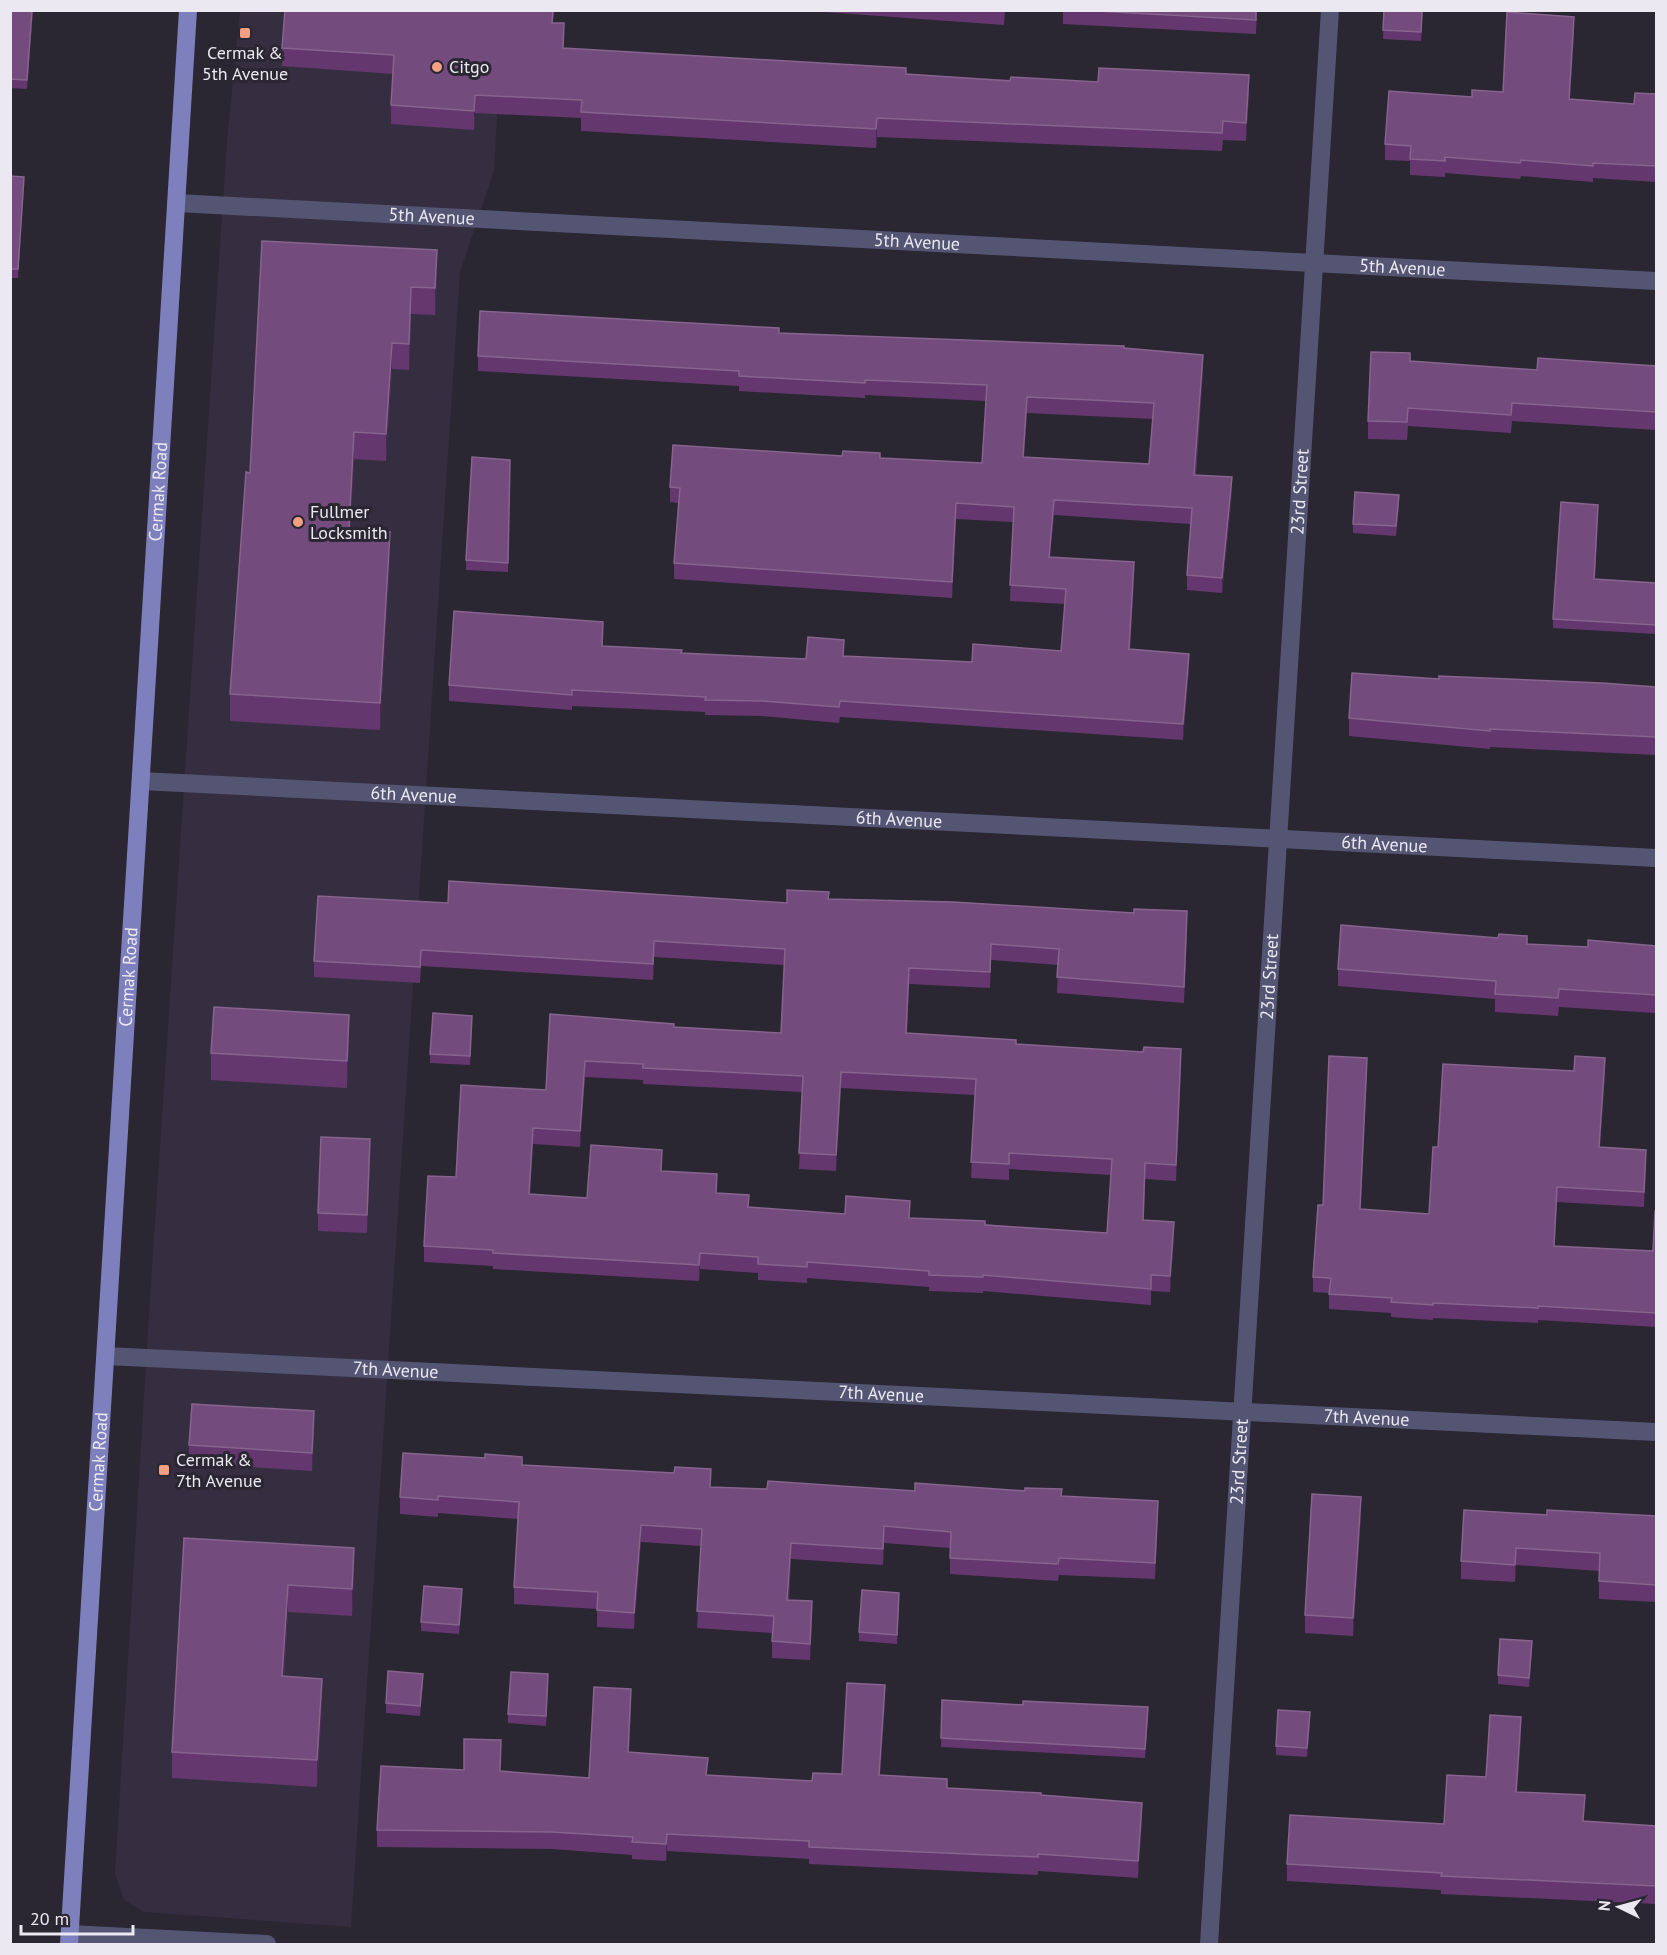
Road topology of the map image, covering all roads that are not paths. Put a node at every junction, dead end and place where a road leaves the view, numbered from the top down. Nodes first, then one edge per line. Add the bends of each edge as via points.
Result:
1 (188, 10) edge
2 (1330, 10) edge
3 (177, 203) junction
4 (1316, 262) junction
5 (1656, 281) edge
6 (141, 781) junction
7 (1277, 838) junction
8 (1656, 858) edge
9 (106, 1356) junction
10 (1244, 1411) junction
11 (1656, 1432) edge
12 (70, 1939) edge
13 (267, 1944) edge
14 (1209, 1944) edge

1 - 3 main road, Cermak Road
2 - 4 street, 23rd Street
3 - 4 street, 5th Avenue
3 - 6 main road, Cermak Road
4 - 5 street, 5th Avenue
4 - 7 street, 23rd Street
6 - 7 street, 6th Avenue
6 - 9 main road, Cermak Road
7 - 8 street, 6th Avenue
7 - 10 street, 23rd Street
9 - 10 street, 7th Avenue
9 - 12 main road, Cermak Road
10 - 11 street, 7th Avenue
10 - 14 street, 23rd Street
12 - 13 street

